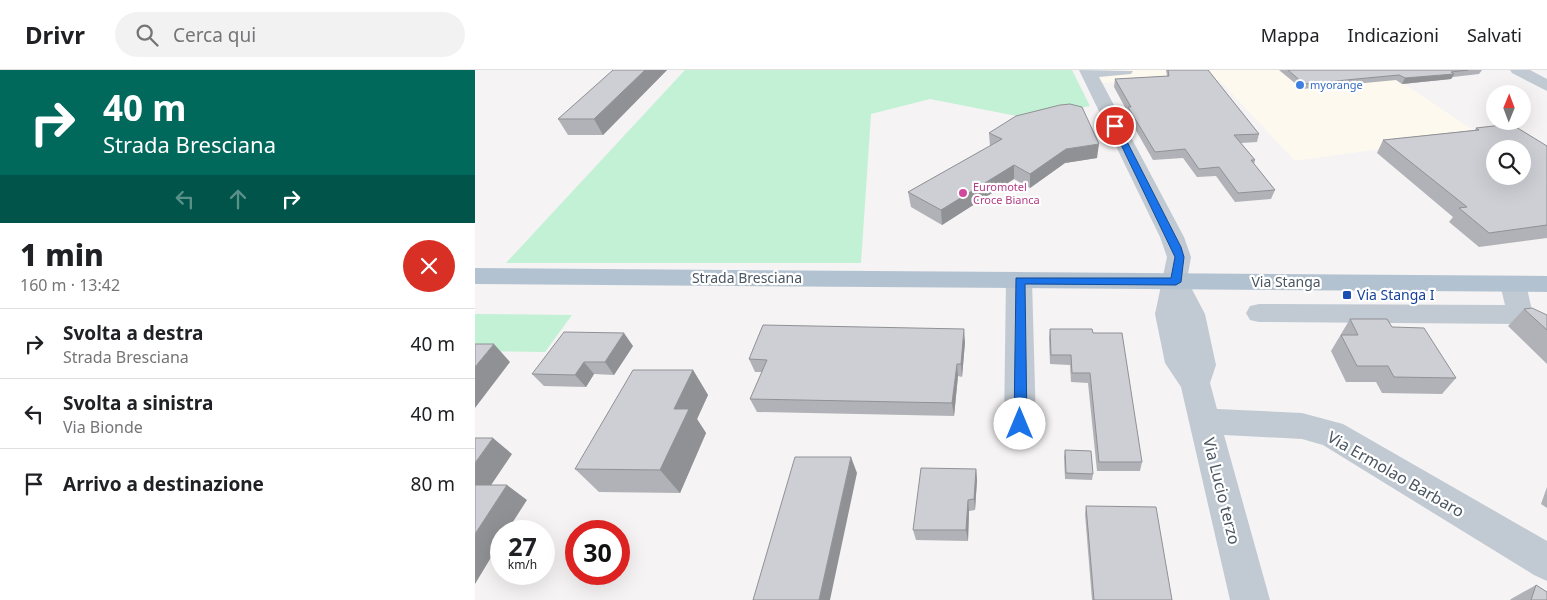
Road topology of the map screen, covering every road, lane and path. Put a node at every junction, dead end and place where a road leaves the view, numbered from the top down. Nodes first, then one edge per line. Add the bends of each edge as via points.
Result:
1 (1124, 70) edge
2 (1518, 70) edge
3 (1088, 71) edge
4 (1547, 86) edge
5 (478, 279) edge
6 (1019, 280) junction
7 (1176, 282) junction
8 (1513, 284) junction
9 (1547, 284) edge
10 (1259, 313) dead end
11 (1204, 421) junction
12 (1020, 424) dead end
13 (1547, 562) edge
14 (1250, 600) edge

1 - 3 street
2 - 4 street
3 - 7 street, Via Lucio terzo via 1172,237 1179,257
5 - 6 main road, Strada Bresciana
6 - 7 main road, Strada Bresciana
6 - 12 street
7 - 8 main road, Via Stanga
7 - 11 street, Via Lucio terzo via 1169,314 1179,363 1195,383
8 - 9 main road, Via Stanga
8 - 10 street via 1520,315
11 - 13 street, Via Ermolao Barbaro via 1302,426 1332,434
11 - 14 street, Via Lucio terzo

